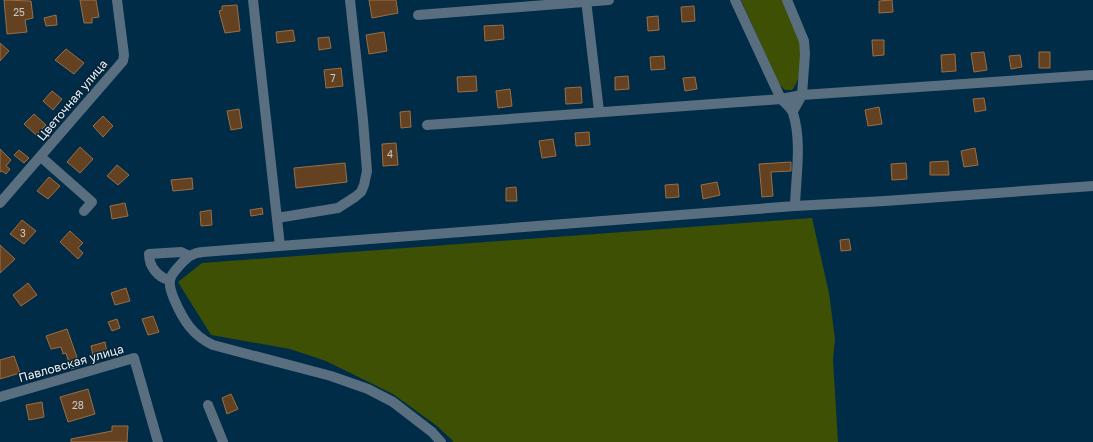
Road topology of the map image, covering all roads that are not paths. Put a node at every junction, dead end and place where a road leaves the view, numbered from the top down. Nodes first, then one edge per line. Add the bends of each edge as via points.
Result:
1 (117, 0) edge
2 (253, 0) edge
3 (350, 0) edge
4 (609, 0) edge
5 (736, 0) edge
6 (787, 0) edge
7 (586, 1) edge
8 (418, 14) dead end
9 (1093, 75) edge
10 (802, 95) junction
11 (781, 99) junction
12 (599, 111) junction
13 (793, 111) junction
14 (427, 125) dead end
15 (41, 157) junction
16 (1093, 186) edge
17 (0, 203) edge
18 (795, 206) junction
19 (84, 212) dead end
20 (277, 218) junction
21 (280, 246) junction
22 (189, 256) junction
23 (170, 280) junction
24 (0, 397) edge
25 (208, 405) dead end
26 (158, 442) edge
27 (223, 442) edge
28 (441, 442) edge

1 - 15 street, Цветочная улица via 123,61
2 - 20 street
3 - 20 street via 367,171 364,185 361,192 338,208
4 - 7 street
5 - 11 street
6 - 10 street via 804,41 806,54
7 - 8 street
7 - 12 street
9 - 10 street
10 - 11 street
10 - 13 street
11 - 12 street
11 - 13 street
12 - 14 street
13 - 18 street via 797,153
15 - 17 street, Цветочная улица
15 - 19 street via 92,202
16 - 18 street
18 - 21 street
20 - 21 street
21 - 22 street via 203,252
22 - 23 street
22 - 23 street via 181,252 150,254 149,259 156,273 161,278
23 - 28 street via 173,296 186,323 205,341 368,388 393,402
24 - 26 street, Павловская улица via 134,358
25 - 27 street

